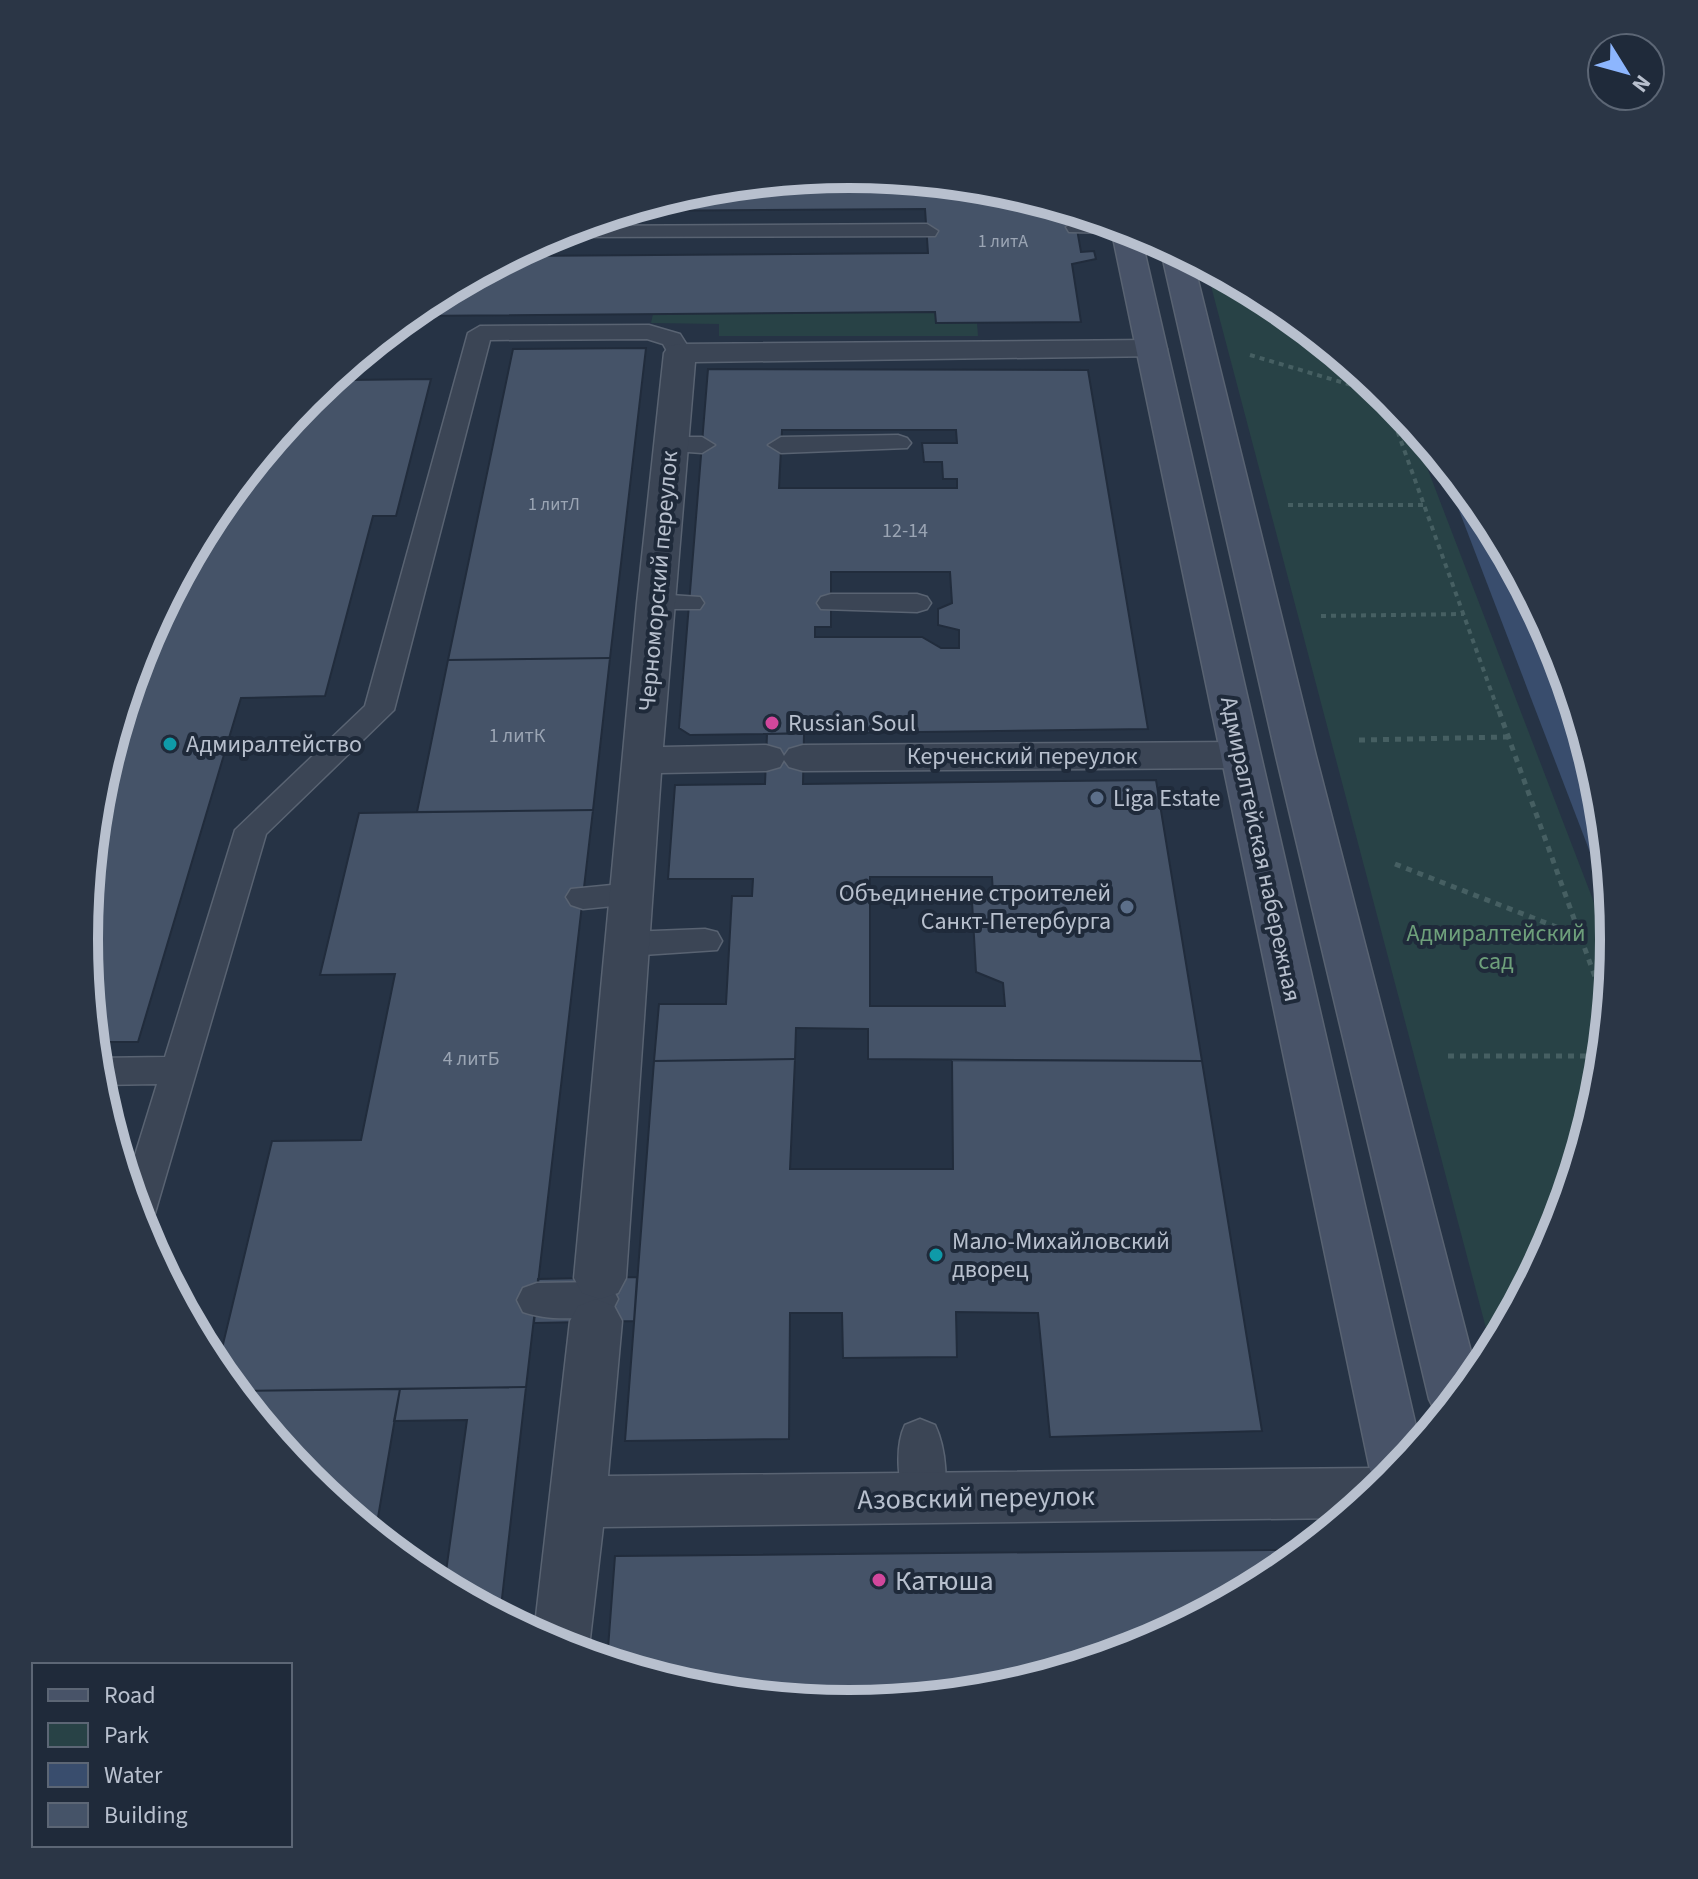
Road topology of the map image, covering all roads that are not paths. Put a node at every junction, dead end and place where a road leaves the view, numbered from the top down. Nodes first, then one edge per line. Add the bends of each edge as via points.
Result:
1 (1077, 227) dead end
2 (1087, 227) edge
3 (927, 231) dead end
4 (596, 233) edge
5 (1126, 242) edge
6 (1179, 265) edge
7 (1151, 349) junction
8 (680, 353) junction
9 (898, 443) dead end
10 (781, 445) dead end
11 (655, 603) junction
12 (690, 603) dead end
13 (831, 603) dead end
14 (917, 603) dead end
15 (1240, 755) junction
16 (644, 760) junction
17 (632, 895) junction
18 (583, 897) dead end
19 (705, 941) dead end
20 (628, 944) junction
21 (178, 1070) junction
22 (109, 1071) edge
23 (142, 1192) edge
24 (598, 1299) junction
25 (537, 1300) dead end
26 (1453, 1386) edge
27 (920, 1438) dead end
28 (1395, 1455) edge
29 (1356, 1493) edge
30 (924, 1498) junction
31 (576, 1502) junction
32 (563, 1634) edge

1 - 2 lane
3 - 4 lane
5 - 7 main road, Адмиралтейская набережная
6 - 26 main road
7 - 8 street
7 - 15 main road, Адмиралтейская набережная
8 - 11 street, Черноморский переулок via 686,445
8 - 21 lane via 672,339 649,332 480,333 379,710 251,830
9 - 10 lane
11 - 12 lane
11 - 16 street, Черноморский переулок
13 - 14 lane
15 - 16 street, Керченский переулок
15 - 28 main road, Адмиралтейская набережная
16 - 17 street, Черноморский переулок
17 - 18 lane
17 - 20 street, Черноморский переулок
19 - 20 lane
20 - 24 street, Черноморский переулок
21 - 22 lane
21 - 23 lane
24 - 25 lane
24 - 31 street, Черноморский переулок
27 - 30 lane
29 - 30 street, Азовский переулок
30 - 31 street, Азовский переулок
31 - 32 street, Черноморский переулок

